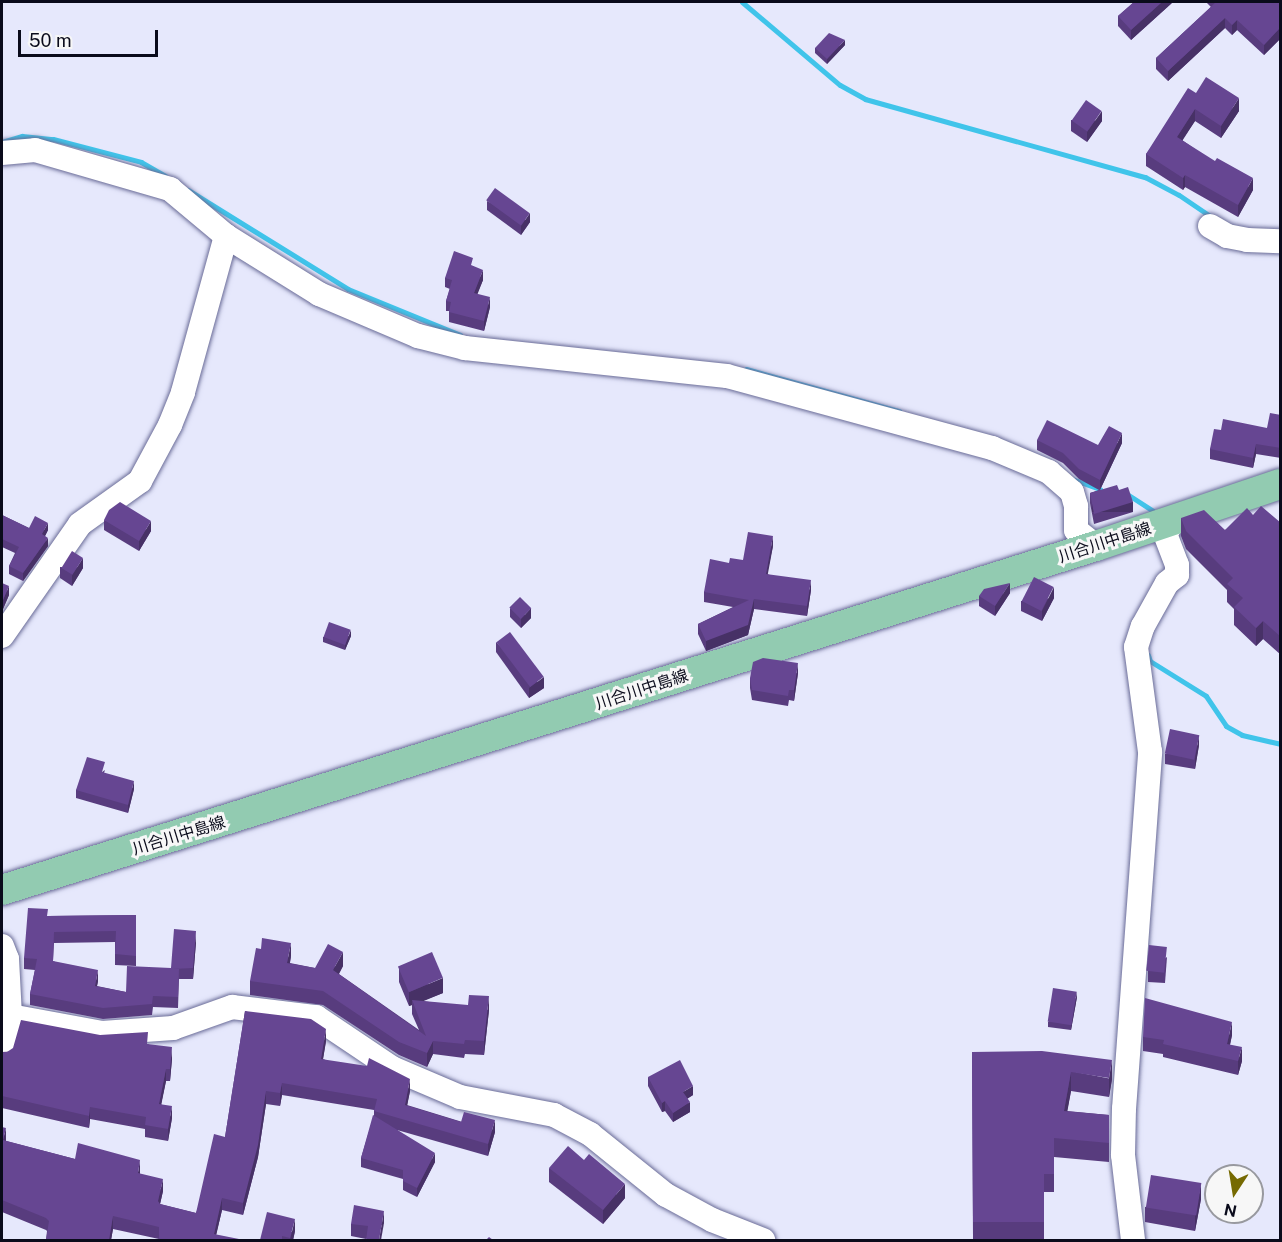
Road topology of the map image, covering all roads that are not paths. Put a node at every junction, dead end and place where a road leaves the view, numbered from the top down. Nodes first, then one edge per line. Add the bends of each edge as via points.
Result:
1 (2, 153) edge
2 (1210, 226) dead end
3 (226, 236) junction
4 (1281, 241) edge
5 (1281, 483) edge
6 (1176, 519) junction
7 (1096, 546) junction
8 (2, 636) edge
9 (2, 890) edge
10 (2, 946) edge
11 (10, 1016) junction
12 (2, 1051) edge
13 (763, 1240) edge
14 (1133, 1240) edge

1 - 3 street via 35,150 170,189
2 - 4 street via 1237,238
3 - 7 street via 319,294 418,336 465,348 727,376 992,448 1049,472 1072,492 1076,530
3 - 8 street via 183,392 140,481 80,524
5 - 6 main road, 川合川中島線
6 - 7 main road, 川合川中島線
6 - 14 street via 1164,533 1178,575 1167,583 1143,626 1137,647 1150,752 1124,1109 1123,1155
7 - 9 main road, 川合川中島線
10 - 11 street via 7,959
11 - 12 street
11 - 13 street via 102,1033 173,1028 232,1007 316,1017 392,1068 460,1097 554,1115 590,1134 666,1195 712,1220

